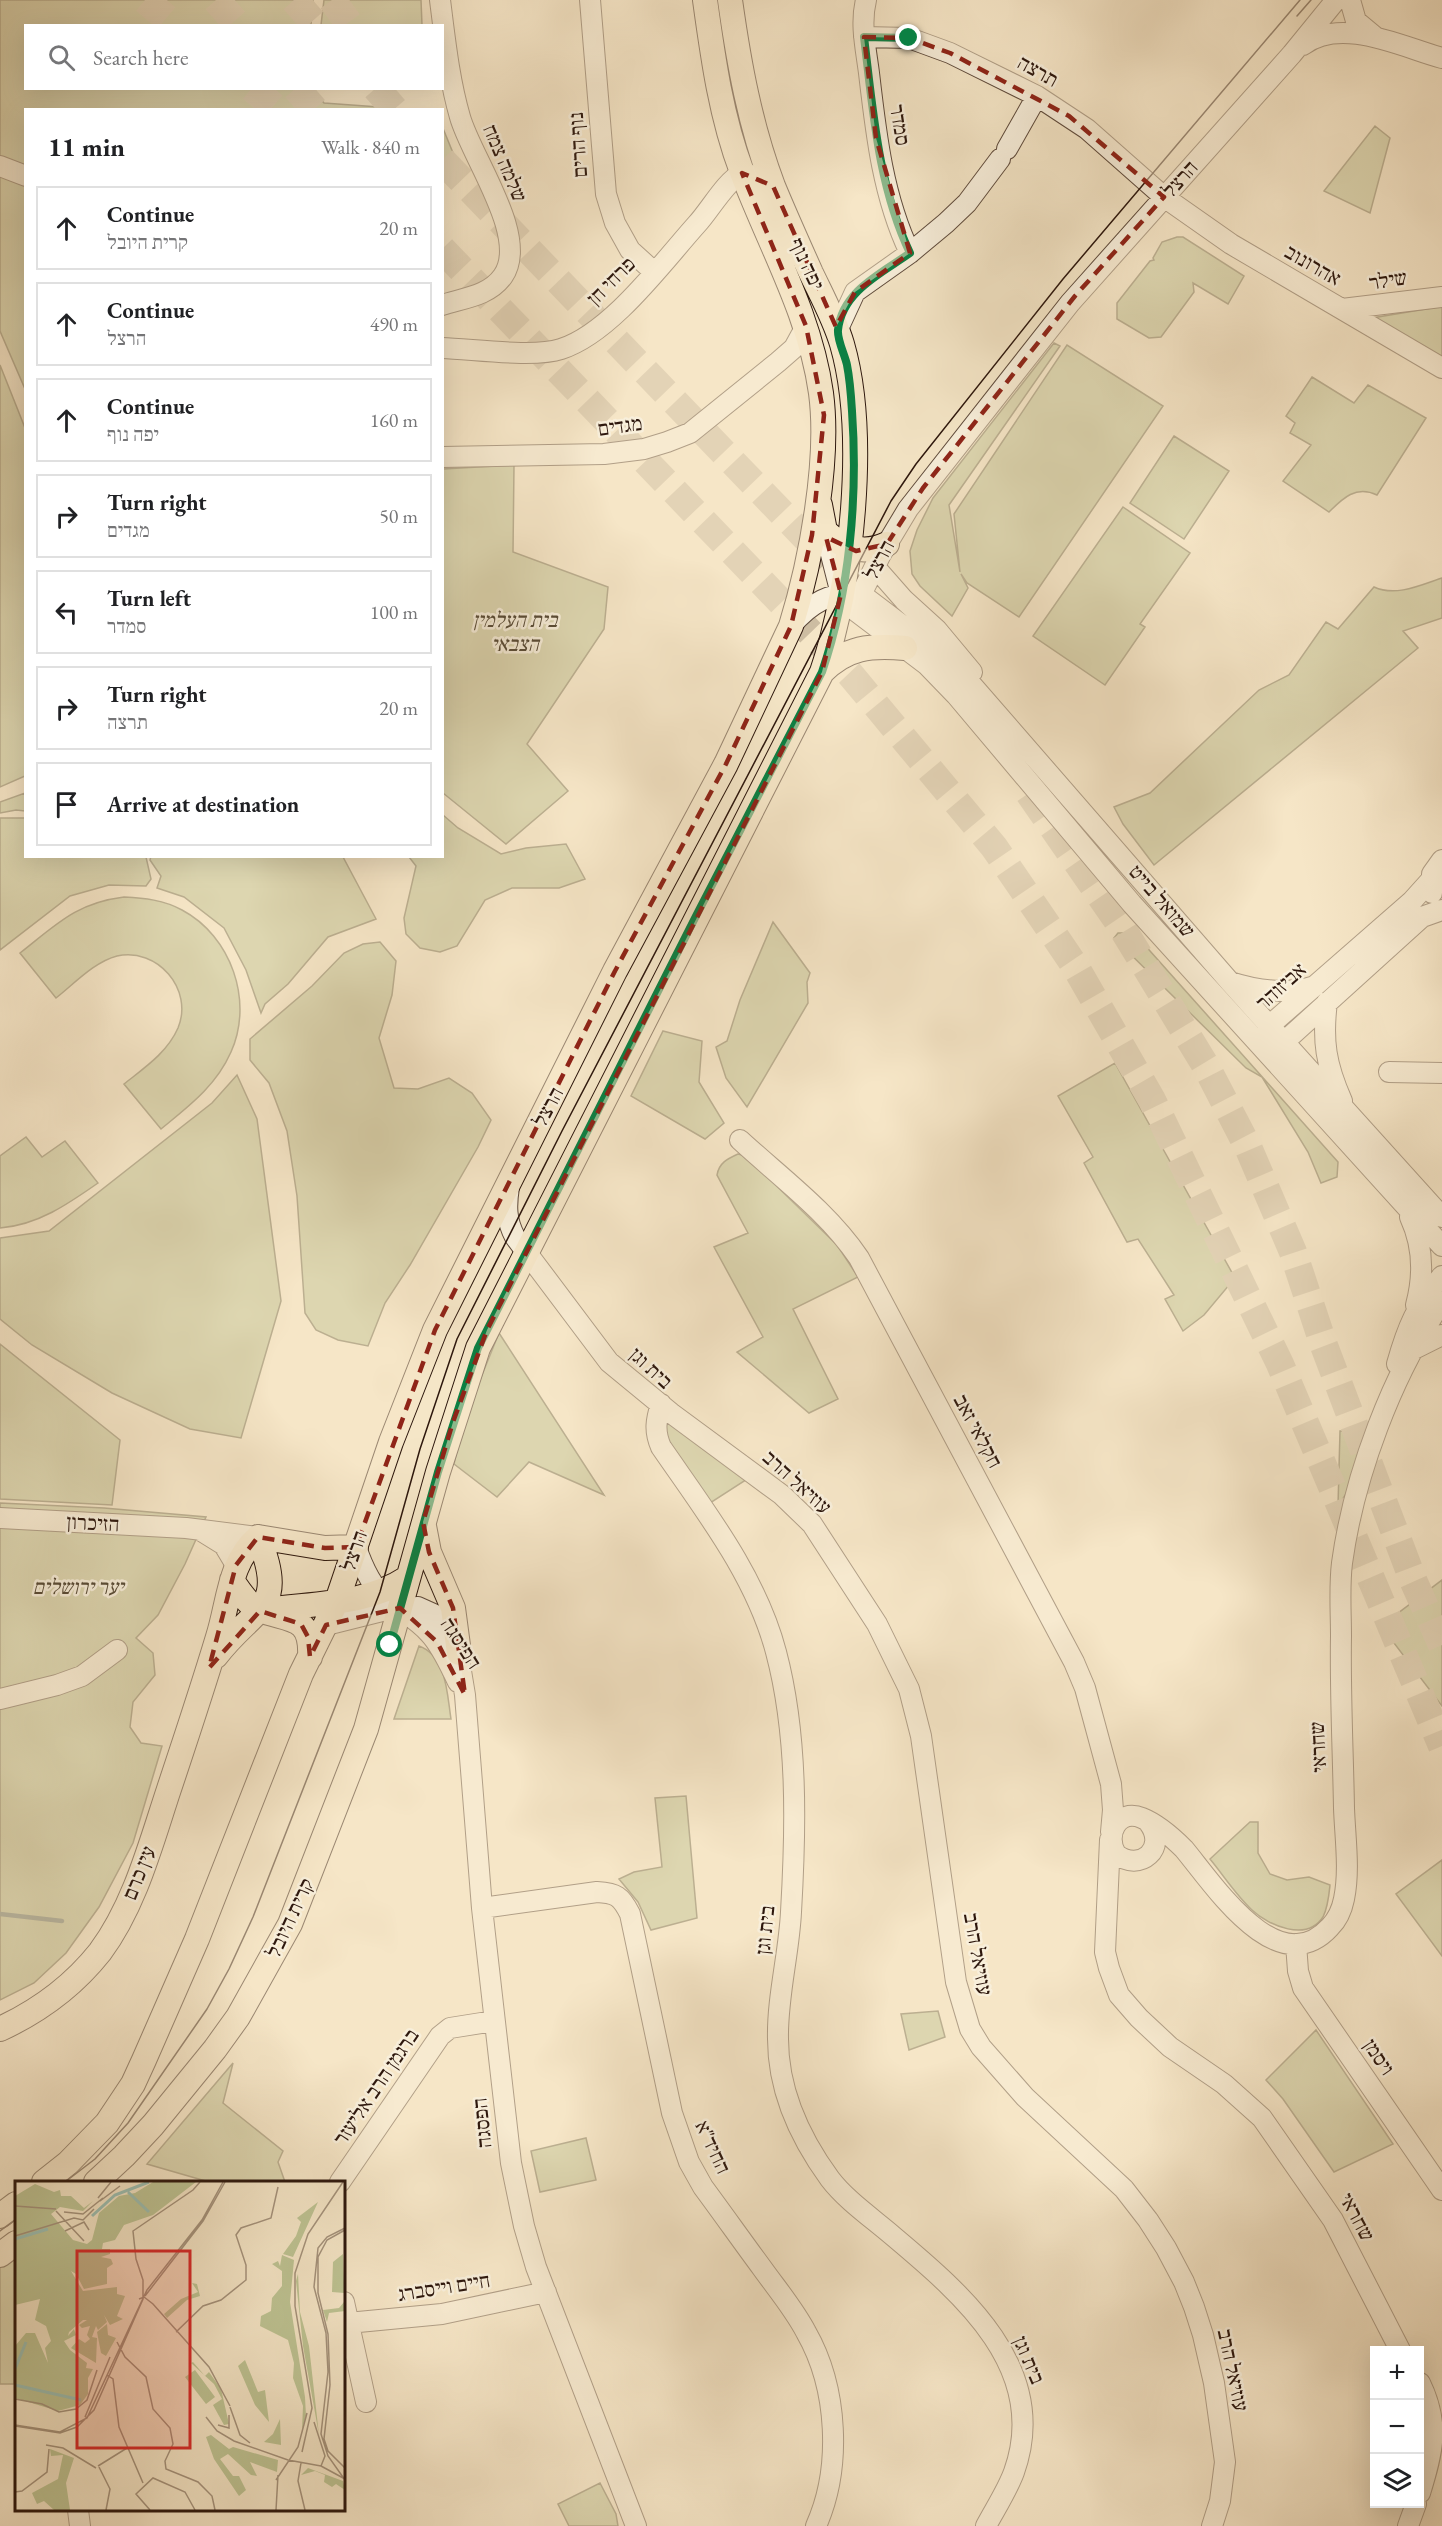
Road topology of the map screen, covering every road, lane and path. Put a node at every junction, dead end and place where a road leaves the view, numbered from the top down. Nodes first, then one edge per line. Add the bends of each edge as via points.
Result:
1 (440, 0) edge
2 (590, 0) edge
3 (705, 0) edge
4 (730, 0) edge
5 (866, 0) edge
6 (1350, 0) edge
7 (1328, 5) edge
8 (443, 24) edge
9 (444, 29) edge
10 (864, 37) junction
11 (1390, 43) junction
12 (1292, 54) junction
13 (1442, 58) edge
14 (1034, 101) junction
15 (0, 166) edge
16 (1189, 170) junction
17 (742, 173) junction
18 (24, 175) edge
19 (773, 186) junction
20 (1164, 197) junction
21 (1194, 219) junction
22 (910, 253) junction
23 (654, 272) junction
24 (816, 283) junction
25 (855, 292) junction
26 (1442, 297) edge
27 (444, 304) edge
28 (1342, 309) junction
29 (807, 326) junction
30 (837, 331) junction
31 (444, 348) edge
32 (778, 362) junction
33 (1442, 368) edge
34 (818, 375) junction
35 (444, 457) edge
36 (818, 491) junction
37 (825, 531) junction
38 (887, 544) joint
39 (862, 555) junction
40 (852, 599) junction
41 (791, 626) junction
42 (905, 648) junction
43 (822, 672) junction
44 (1019, 738) junction
45 (1442, 860) edge
46 (1430, 881) junction
47 (1442, 908) edge
48 (1230, 982) junction
49 (1317, 985) junction
50 (1327, 1002) junction
51 (1269, 1026) junction
52 (1284, 1042) junction
53 (1262, 1047) junction
54 (1389, 1072) dead end
55 (1442, 1072) edge
56 (1352, 1119) junction
57 (740, 1140) dead end
58 (512, 1176) junction
59 (1406, 1209) junction
60 (1442, 1217) edge
61 (1442, 1246) edge
62 (528, 1247) junction
63 (1442, 1276) edge
64 (1442, 1302) edge
65 (1413, 1315) junction
66 (1442, 1335) edge
67 (1414, 1349) junction
68 (660, 1404) junction
69 (1385, 1410) junction
70 (0, 1518) edge
71 (423, 1522) junction
72 (186, 1528) junction
73 (258, 1537) junction
74 (356, 1547) junction
75 (234, 1573) junction
76 (407, 1578) junction
77 (380, 1593) junction
78 (337, 1601) junction
79 (400, 1608) junction
80 (260, 1611) junction
81 (326, 1625) junction
82 (117, 1650) dead end
83 (459, 1653) junction
84 (310, 1657) junction
85 (209, 1668) junction
86 (465, 1695) junction
87 (0, 1699) edge
88 (1111, 1784) junction
89 (1146, 1821) junction
90 (1110, 1836) junction
91 (1143, 1859) junction
92 (1206, 1875) junction
93 (482, 1908) junction
94 (1106, 1930) junction
95 (1296, 1944) junction
96 (495, 2021) junction
97 (0, 2029) edge
98 (45, 2181) edge
99 (97, 2181) edge
100 (341, 2181) edge
101 (1442, 2190) edge
102 (15, 2205) edge
103 (0, 2216) edge
104 (15, 2244) edge
105 (0, 2255) edge
106 (546, 2292) junction
107 (345, 2307) edge
108 (348, 2323) junction
109 (1398, 2346) edge
110 (1424, 2395) edge
111 (366, 2402) dead end
112 (1424, 2473) edge
113 (1415, 2508) edge
114 (78, 2511) edge
115 (80, 2526) edge
116 (636, 2526) edge
117 (816, 2526) edge
118 (986, 2526) edge
119 (1212, 2526) edge
120 (1408, 2526) edge

1 - 8 street, שלמה צמח
2 - 23 street, נוף הרים via 606,194 615,223 630,250
3 - 17 main road, יפה נוף via 714,65
4 - 19 main road, יפה נוף via 749,109
5 - 10 street, סמדר
6 - 11 street via 1362,27
7 - 12 street, הרצל
9 - 27 street, שלמה צמח via 461,120 496,197 510,249 504,275 496,283 480,295
10 - 14 street, תרצה via 909,38 950,53
10 - 22 street, סמדר via 882,167
11 - 12 street via 1354,33 1330,32
11 - 13 street
12 - 16 street, הרצל
14 - 20 street, תרצה via 1087,129
14 - 22 street via 1004,154 967,202
15 - 18 street
16 - 20 street, הרצל
16 - 21 street via 1185,190
17 - 19 street via 762,178
17 - 23 street, פרחי חן
17 - 29 main road, יפה נוף
19 - 24 main road, יפה נוף
20 - 21 street, אהרונוב
20 - 38 street, הרצל via 1070,303 923,488
21 - 28 street, אהרונוב
22 - 25 street
23 - 31 street, פרחי חן via 614,315 560,349 539,353
24 - 25 street via 834,294
24 - 30 main road, יפה נוף
25 - 30 street
26 - 28 street, שילר
28 - 33 street, אהרונוב
29 - 32 street, מגדים via 794,348
29 - 34 main road, יפה נוף
30 - 39 main road, יפה נוף via 847,364 852,407 852,513
32 - 34 street via 798,361
32 - 35 street, מגדים via 690,433 644,449 604,454
34 - 36 main road, יפה נוף via 824,415
36 - 37 main road
36 - 41 main road, יפה נוף
37 - 39 main road
37 - 40 street
38 - 39 main road
39 - 40 main road, יפה נוף
39 - 40 street, הרצל
39 - 44 street via 956,651
40 - 41 street via 812,604
40 - 42 street, שמואל בייט
40 - 43 main road, יפה נוף via 833,637
40 - 44 street, שמואל בייט via 936,651
41 - 58 main road, הרצל via 726,764 615,971
42 - 43 main road via 848,652
42 - 53 street, שמואל בייט via 956,695 1132,904
43 - 62 main road
44 - 48 street, שמואל בייט
45 - 46 street, אביזוהר
46 - 47 street, אביזוהר
46 - 49 street, אביזוהר
47 - 50 street, אביזוהר via 1422,916
48 - 49 street via 1277,992
48 - 51 street, שמואל בייט
49 - 51 street, אביזוהר
50 - 52 street, אביזוהר
50 - 56 street via 1325,1054
51 - 52 street, שמואל בייט
51 - 53 street, אביזוהר
52 - 53 street, אביזוהר
52 - 56 street, שמואל בייט
53 - 59 street, שמואל בייט
54 - 55 street
56 - 60 street, שמואל בייט
57 - 88 street, חקלאי זאב via 813,1207 859,1258 1074,1662 1093,1714
58 - 62 street, בית וגן via 507,1197 508,1220 515,1237
58 - 74 main road, הרצל via 423,1357
59 - 61 street, שמואל בייט
59 - 65 street via 1418,1237 1422,1265
62 - 68 street, בית וגן via 609,1362
62 - 71 main road via 478,1348
63 - 65 street, שחראי
64 - 67 street, שחראי
65 - 69 street, שחראי
66 - 67 street
67 - 69 street, שחראי
68 - 118 street, בית וגן via 656,1435 661,1447 738,1560 767,1626 782,1679 792,1772 794,1850 791,1917 777,2037 786,2093 806,2142 832,2182 958,2293 989,2329 1014,2378 1022,2426 1019,2450 1014,2471
68 - 119 street, עוזיאל הרב via 782,1495 812,1524 896,1660 909,1689 921,1736 956,1982 970,2029 1025,2097 1124,2189 1166,2248 1194,2307 1214,2384 1225,2462
69 - 95 street, שחראי via 1362,1471 1342,1566 1344,1899 1331,1926 1309,1942
70 - 72 street, הזיכרון
71 - 76 main road
71 - 83 main road via 429,1552 453,1608
72 - 73 street, הזיכרון
72 - 75 street, הזיכרון via 219,1540 229,1551
73 - 74 main road, הזיכרון via 326,1548
73 - 75 main road, עין כרם via 245,1550
73 - 80 main road via 267,1559 270,1584
74 - 77 street, הפיסגה
74 - 78 main road, הרצל
75 - 80 main road via 243,1596
75 - 85 main road, עין כרם
76 - 77 main road
76 - 79 main road
77 - 78 main road
77 - 79 street, הפיסגה
78 - 80 main road
78 - 81 main road
79 - 81 street, הפיסגה
79 - 83 street, הפיסגה via 418,1606 438,1616 452,1634
79 - 86 street, הפיסגה via 437,1642
79 - 99 main road, קרית היובל via 366,1729 276,1952 238,2017 187,2085
80 - 84 main road via 286,1616 301,1624 308,1637
80 - 85 main road, עין כרם
81 - 84 main road
82 - 87 street via 82,1676
83 - 86 street, הפיסגה
84 - 98 main road via 191,1954 133,2084 95,2136
85 - 97 main road, עין כרם via 146,1860 117,1923 100,1951 63,1990 32,2014
86 - 93 street, הפסגה
88 - 89 street via 1119,1797
88 - 90 street, שחראי
89 - 90 street via 1135,1816 1123,1818
89 - 91 street via 1154,1830 1155,1845
89 - 92 street via 1179,1844
90 - 91 street via 1116,1854 1122,1859
90 - 94 street, שחראי
91 - 92 street via 1156,1854 1172,1856
91 - 94 street, שחראי via 1128,1868 1115,1887
92 - 95 street via 1255,1930
93 - 96 street, הפסגה
93 - 117 street, החיד"א via 597,1892 613,1893 625,1903 672,2113 689,2162 807,2333 826,2382 832,2475
94 - 109 street, שחראי via 1109,1968 1119,1995 1170,2047 1224,2084 1262,2118 1334,2220
95 - 101 street, ויסמן via 1303,1988
96 - 100 street, ברגמן הרב אליעזר via 450,2028 440,2036
96 - 106 street, הפסגה via 516,2193
102 - 103 main road
104 - 105 main road
106 - 108 street, חיים וייסברג via 442,2314
106 - 116 street, הפסגה
107 - 108 street
108 - 111 street
110 - 112 street via 1434,2423
113 - 120 street
114 - 115 street

